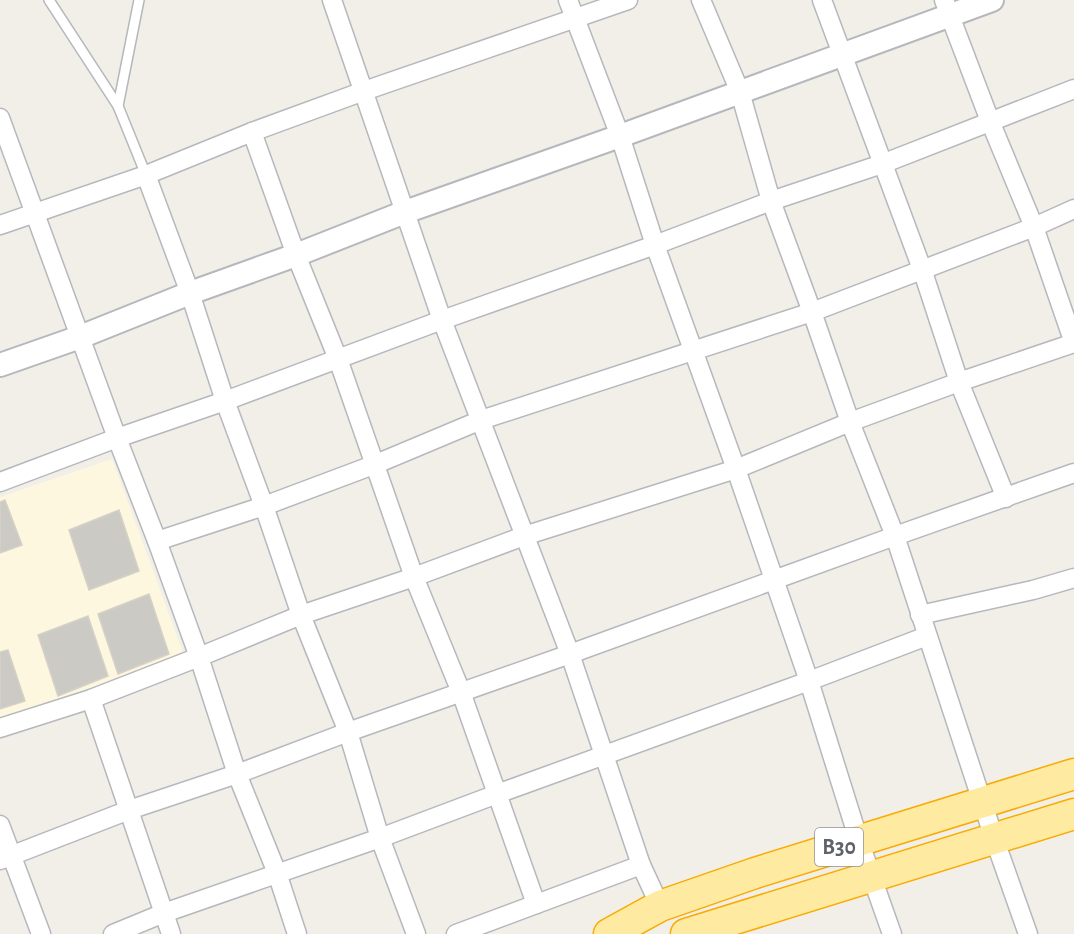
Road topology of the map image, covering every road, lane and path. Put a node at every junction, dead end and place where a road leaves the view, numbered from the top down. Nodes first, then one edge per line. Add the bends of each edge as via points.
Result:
1 (49, 0) edge
2 (139, 0) edge
3 (332, 0) edge
4 (568, 0) edge
5 (628, 0) edge
6 (701, 0) edge
7 (822, 0) edge
8 (992, 0) edge
9 (947, 8) edge
10 (574, 19) junction
11 (844, 55) junction
12 (1074, 89) edge
13 (364, 91) junction
14 (740, 92) junction
15 (118, 106) junction
16 (0, 118) edge
17 (990, 121) junction
18 (252, 132) junction
19 (620, 136) junction
20 (882, 164) junction
21 (146, 175) junction
22 (771, 201) junction
23 (1074, 209) edge
24 (405, 212) junction
25 (35, 213) junction
26 (0, 225) edge
27 (1034, 227) junction
28 (655, 245) junction
29 (296, 255) junction
30 (922, 269) junction
31 (190, 293) junction
32 (812, 312) junction
33 (442, 320) junction
34 (80, 337) junction
35 (1074, 343) edge
36 (693, 351) junction
37 (338, 359) junction
38 (0, 365) edge
39 (959, 382) junction
40 (225, 401) junction
41 (481, 420) junction
42 (850, 422) junction
43 (117, 438) junction
44 (376, 464) junction
45 (736, 469) junction
46 (1074, 473) edge
47 (0, 482) edge
48 (1006, 498) junction
49 (264, 506) junction
50 (524, 536) junction
51 (895, 536) junction
52 (157, 541) junction
53 (414, 577) junction
54 (1074, 578) edge
55 (774, 580) junction
56 (301, 615) junction
57 (920, 615) junction
58 (927, 636) junction
59 (570, 654) junction
60 (199, 657) junction
61 (809, 681) junction
62 (461, 692) junction
63 (91, 699) junction
64 (0, 728) edge
65 (348, 732) junction
66 (604, 754) junction
67 (237, 774) junction
68 (1074, 774) edge
69 (497, 794) junction
70 (982, 802) junction
71 (129, 810) junction
72 (1074, 814) edge
73 (0, 825) edge
74 (380, 838) junction
75 (994, 838) junction
76 (859, 841) junction
77 (6, 858) edge
78 (641, 865) junction
79 (277, 873) junction
80 (871, 876) junction
81 (536, 904) junction
82 (660, 906) junction
83 (164, 912) junction
84 (40, 934) edge
85 (113, 934) edge
86 (171, 934) edge
87 (297, 934) edge
88 (416, 934) edge
89 (456, 934) edge
90 (609, 934) edge
91 (686, 934) edge
92 (892, 934) edge
93 (1028, 934) edge

1 - 15 lane
2 - 15 lane
3 - 13 street
4 - 10 street
5 - 10 street
6 - 14 street
7 - 11 street
8 - 9 street
9 - 11 street
9 - 17 street
10 - 13 street
10 - 19 street
11 - 14 street
11 - 20 street
12 - 17 street
13 - 18 street
13 - 24 street
14 - 19 street
14 - 22 street
15 - 21 lane
16 - 25 street
17 - 20 street
17 - 27 street
18 - 21 street
18 - 29 street
19 - 24 street
19 - 28 street
20 - 22 street
20 - 30 street
21 - 25 street
21 - 31 street
22 - 28 street
22 - 32 street
23 - 27 street
24 - 29 street
24 - 33 street
25 - 26 street
25 - 34 street
27 - 30 street
27 - 35 street
28 - 33 street
28 - 36 street
29 - 31 street
29 - 37 street
30 - 32 street
30 - 39 street
31 - 34 street
31 - 40 street
32 - 36 street
32 - 42 street
33 - 37 street
33 - 41 street
34 - 38 street
34 - 43 street
35 - 39 street
36 - 41 street
36 - 45 street
37 - 40 street
37 - 44 street
39 - 42 street
39 - 48 street
40 - 43 street
40 - 49 street
41 - 44 street
41 - 50 street
42 - 45 street
42 - 51 street
43 - 47 street
43 - 52 street
44 - 49 street
44 - 53 street
45 - 50 street
45 - 55 street
46 - 48 street
48 - 51 street
49 - 52 street
49 - 56 street
50 - 53 street
50 - 59 street
51 - 55 street
51 - 57 street
52 - 60 street
53 - 56 street
53 - 62 street
54 - 57 street
55 - 59 street
55 - 61 street
56 - 60 street
56 - 65 street
57 - 58 street
58 - 61 street
58 - 70 street
59 - 62 street
59 - 66 street
60 - 63 street
60 - 67 street
61 - 66 street
61 - 76 street
62 - 65 street
62 - 69 street
63 - 64 street
63 - 71 street
65 - 67 street
65 - 74 street
66 - 69 street
66 - 78 street
67 - 71 street
67 - 79 street
68 - 70 highway, B30
69 - 74 street
69 - 81 street
70 - 75 street
70 - 76 highway, B30
71 - 77 street
71 - 83 street
72 - 75 highway, B30
73 - 77 street
74 - 79 street
74 - 88 street
75 - 80 highway, B30
75 - 93 street
76 - 80 street
76 - 82 highway, B30
77 - 84 street
78 - 81 street
78 - 82 street
79 - 83 street
79 - 87 street
80 - 91 highway, B30
80 - 92 street
81 - 89 street
82 - 90 highway, B30
83 - 85 street
83 - 86 street

